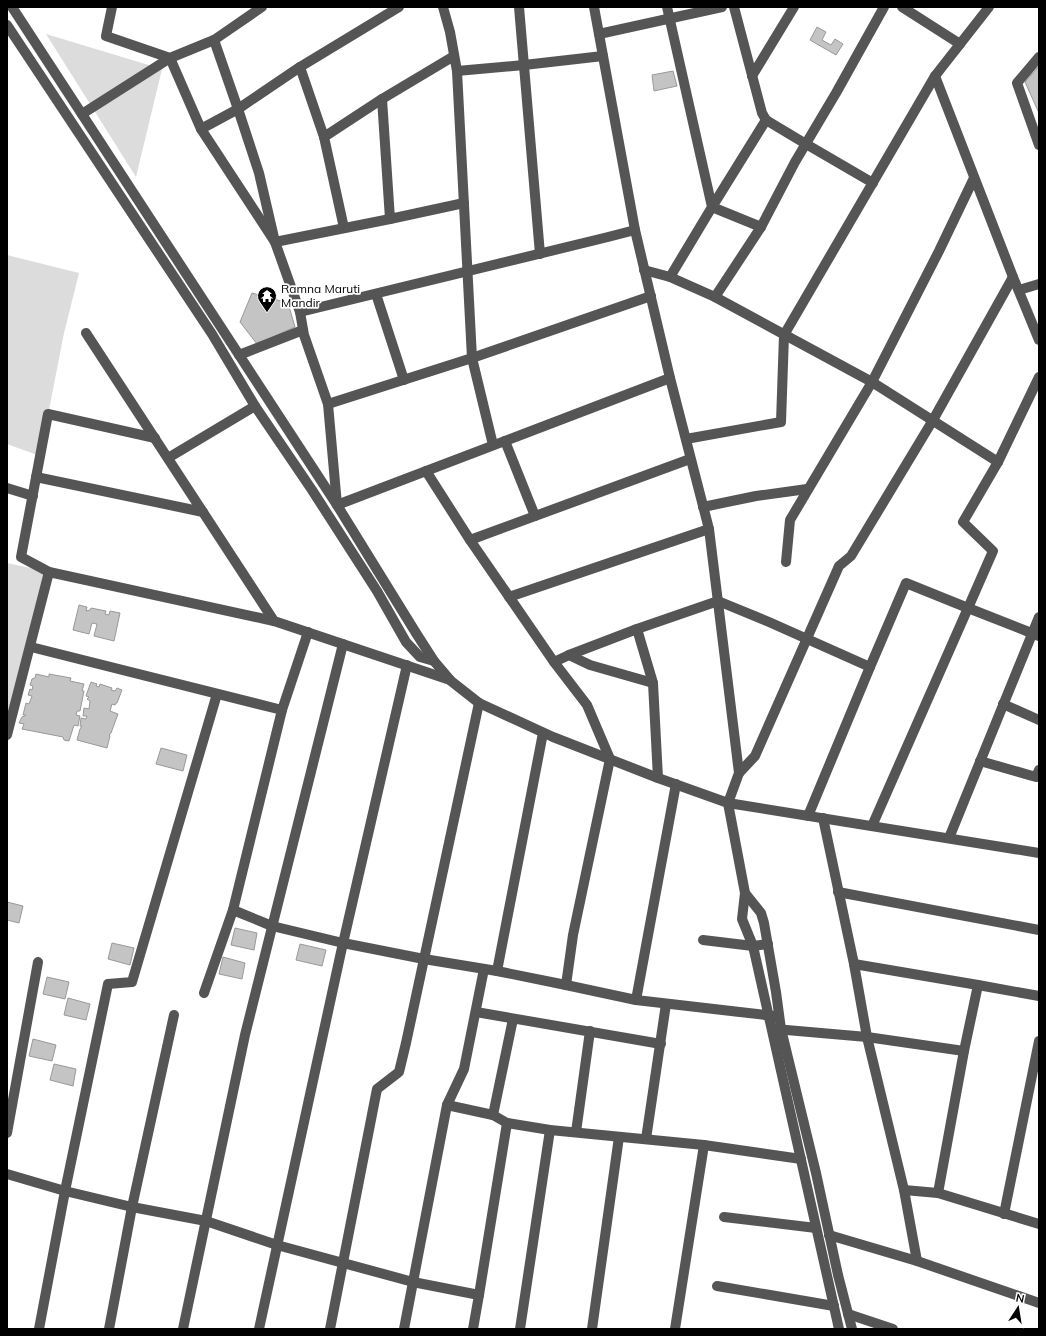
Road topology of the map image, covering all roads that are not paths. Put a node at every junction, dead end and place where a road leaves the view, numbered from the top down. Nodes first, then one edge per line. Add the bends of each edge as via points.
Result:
1 (12, 7) edge
2 (112, 7) edge
3 (262, 7) edge
4 (399, 7) edge
5 (443, 7) edge
6 (519, 7) edge
7 (594, 7) edge
8 (667, 7) edge
9 (722, 7) edge
10 (734, 7) edge
11 (794, 7) edge
12 (884, 7) edge
13 (902, 7) edge
14 (989, 7) edge
15 (670, 18) junction
16 (7, 25) edge
17 (599, 34) junction
18 (214, 40) junction
19 (960, 44) junction
20 (454, 56) junction
21 (603, 56) junction
22 (1039, 57) edge
23 (170, 58) junction
24 (524, 65) junction
25 (300, 67) junction
26 (457, 71) junction
27 (752, 76) junction
28 (935, 76) junction
29 (382, 99) junction
30 (238, 109) junction
31 (82, 114) junction
32 (766, 120) junction
33 (201, 129) junction
34 (324, 138) junction
35 (806, 144) junction
36 (1039, 145) edge
37 (974, 178) junction
38 (873, 183) junction
39 (464, 204) junction
40 (712, 207) junction
41 (390, 219) junction
42 (761, 227) junction
43 (344, 228) junction
44 (635, 230) junction
45 (275, 242) junction
46 (540, 254) junction
47 (644, 270) junction
48 (468, 271) junction
49 (670, 277) junction
50 (1013, 278) junction
51 (1039, 284) edge
52 (1019, 290) junction
53 (376, 294) junction
54 (650, 296) junction
55 (715, 298) junction
56 (300, 312) junction
57 (303, 330) junction
58 (86, 332) dead end
59 (784, 335) junction
60 (1039, 340) edge
61 (239, 355) junction
62 (472, 358) junction
63 (1039, 377) edge
64 (670, 378) junction
65 (404, 380) junction
66 (872, 382) junction
67 (328, 404) junction
68 (255, 406) junction
69 (933, 420) junction
70 (155, 438) junction
71 (686, 438) junction
72 (505, 441) junction
73 (493, 446) junction
74 (168, 458) junction
75 (690, 459) junction
76 (998, 462) junction
77 (426, 471) junction
78 (36, 477) junction
79 (7, 488) edge
80 (807, 489) junction
81 (33, 496) junction
82 (337, 505) junction
83 (703, 507) junction
84 (203, 512) junction
85 (535, 516) junction
86 (709, 529) junction
87 (470, 540) junction
88 (786, 562) dead end
89 (49, 572) junction
90 (509, 597) junction
91 (718, 601) junction
92 (968, 608) junction
93 (1039, 617) edge
94 (274, 621) junction
95 (637, 629) junction
96 (308, 632) junction
97 (1035, 634) edge
98 (807, 639) junction
99 (343, 644) junction
100 (31, 647) junction
101 (568, 655) junction
102 (434, 661) junction
103 (554, 662) junction
104 (407, 665) junction
105 (870, 667) junction
106 (451, 681) junction
107 (653, 683) junction
108 (217, 694) junction
109 (479, 703) junction
110 (1003, 704) junction
111 (282, 710) junction
112 (1039, 720) edge
113 (543, 733) junction
114 (7, 735) edge
115 (610, 759) junction
116 (980, 761) junction
117 (1039, 770) edge
118 (739, 773) junction
119 (658, 778) junction
120 (676, 784) junction
121 (728, 803) junction
122 (808, 816) junction
123 (823, 818) junction
124 (872, 826) junction
125 (949, 838) junction
126 (1039, 853) edge
127 (838, 892) junction
128 (745, 893) junction
129 (232, 910) junction
130 (272, 926) junction
131 (1039, 930) edge
132 (703, 940) dead end
133 (343, 943) junction
134 (768, 944) junction
135 (753, 946) junction
136 (424, 959) junction
137 (38, 962) dead end
138 (854, 964) junction
139 (484, 969) junction
140 (497, 971) junction
141 (566, 985) junction
142 (978, 985) junction
143 (204, 993) dead end
144 (1039, 996) edge
145 (636, 1000) junction
146 (666, 1004) junction
147 (476, 1012) junction
148 (174, 1015) dead end
149 (774, 1016) junction
150 (513, 1019) junction
151 (776, 1029) junction
152 (590, 1031) junction
153 (867, 1038) junction
154 (1039, 1041) edge
155 (661, 1044) junction
156 (964, 1051) junction
157 (447, 1105) junction
158 (493, 1115) junction
159 (506, 1123) junction
160 (550, 1130) junction
161 (576, 1132) junction
162 (7, 1133) edge
163 (619, 1137) junction
164 (646, 1139) junction
165 (704, 1145) junction
166 (801, 1159) junction
167 (7, 1174) edge
168 (904, 1190) junction
169 (65, 1192) junction
170 (938, 1193) junction
171 (822, 1200) junction
172 (810, 1201) junction
173 (132, 1207) junction
174 (1004, 1214) junction
175 (724, 1217) dead end
176 (206, 1221) junction
177 (1039, 1224) edge
178 (816, 1228) junction
179 (829, 1235) junction
180 (277, 1245) junction
181 (917, 1261) junction
182 (343, 1263) junction
183 (413, 1282) junction
184 (717, 1286) dead end
185 (479, 1295) junction
186 (1039, 1303) edge
187 (834, 1306) junction
188 (848, 1314) junction
189 (39, 1329) edge
190 (109, 1329) edge
191 (183, 1329) edge
192 (259, 1329) edge
193 (330, 1329) edge
194 (404, 1329) edge
195 (472, 1329) edge
196 (520, 1329) edge
197 (592, 1329) edge
198 (675, 1329) edge
199 (839, 1329) edge
200 (852, 1329) edge
201 (893, 1329) edge

1 - 31 street
2 - 23 street via 106,36
3 - 18 street
4 - 25 street
5 - 20 street
6 - 24 street
7 - 17 street
8 - 15 street
9 - 15 street
10 - 27 street
11 - 27 street
12 - 35 street
13 - 19 street
14 - 19 street
15 - 17 street
15 - 40 street
16 - 68 street via 212,334
17 - 21 street
18 - 23 street
18 - 30 street
19 - 28 street
20 - 26 street
20 - 29 street
21 - 24 street
21 - 44 street
22 - 36 street via 1017,83
23 - 31 street
23 - 33 street
24 - 26 street
24 - 46 street
25 - 30 street
25 - 34 street
26 - 39 street
27 - 32 street
28 - 37 street
28 - 38 street
29 - 34 street
29 - 41 street
30 - 33 street
30 - 45 street via 258,173
31 - 61 street
32 - 35 street
32 - 40 street
33 - 45 street
34 - 43 street
35 - 38 street
35 - 42 street
37 - 50 street
37 - 66 street
38 - 59 street
39 - 41 street
39 - 48 street
40 - 42 street
40 - 49 street
41 - 43 street
42 - 55 street
43 - 45 street
44 - 46 street
44 - 47 street
45 - 56 street
46 - 48 street
47 - 49 street
47 - 54 street
48 - 53 street
48 - 62 street
49 - 55 street
50 - 52 street
50 - 69 street
51 - 52 street
52 - 60 street
53 - 56 street
53 - 65 street
54 - 62 street
54 - 64 street
55 - 59 street
56 - 57 street
57 - 61 street
57 - 67 street
58 - 70 street
59 - 66 street
59 - 71 street via 781,422
61 - 82 street
62 - 65 street
62 - 73 street
63 - 76 street
64 - 71 street
64 - 72 street
65 - 67 street
66 - 69 street
66 - 80 street
67 - 82 street
68 - 74 street
68 - 102 street via 312,490 406,642 420,657
69 - 76 street
69 - 98 street via 851,556 839,566
70 - 74 street
70 - 78 street via 48,414
71 - 75 street
72 - 73 street
72 - 85 street
73 - 77 street
74 - 84 street
75 - 83 street
75 - 85 street
76 - 92 street via 963,522 992,551
77 - 82 street
77 - 87 street
78 - 81 street
78 - 84 street
79 - 81 street
80 - 83 street
80 - 88 street via 790,520
81 - 89 street via 21,557
82 - 102 street
83 - 86 street
84 - 94 street
85 - 87 street
86 - 90 street
86 - 91 street
87 - 90 street
89 - 94 street
89 - 100 street
90 - 103 street
91 - 95 street
91 - 98 street
91 - 118 street
92 - 97 street
92 - 105 street via 906,583
92 - 124 street
93 - 97 street
94 - 96 street
95 - 101 street
95 - 107 street
96 - 99 street
96 - 111 street
97 - 110 street
98 - 105 street
98 - 118 street via 755,756
99 - 104 street
99 - 130 street
100 - 108 street
100 - 114 street
101 - 103 street
101 - 107 street via 590,665
102 - 106 street
103 - 115 street via 587,705
104 - 106 street
104 - 133 street
105 - 122 street
106 - 109 street
107 - 119 street
108 - 111 street
108 - 169 street via 132,982 108,984
109 - 113 street
109 - 136 street
110 - 112 street
110 - 116 street
111 - 129 street
113 - 115 street
113 - 140 street
115 - 119 street
115 - 141 street via 573,935
116 - 117 street via 1036,777
116 - 125 street
118 - 121 street
119 - 120 street
120 - 121 street
120 - 145 street
121 - 122 street
121 - 128 street
122 - 123 street
123 - 124 street
123 - 127 street
124 - 125 street
125 - 126 street
127 - 131 street
127 - 138 street
128 - 134 street via 761,913
128 - 135 street via 742,919
129 - 130 street
129 - 143 street
130 - 133 street
130 - 176 street via 245,1035
132 - 135 street
133 - 136 street
133 - 180 street
134 - 135 street
134 - 149 street
135 - 149 street
136 - 139 street
136 - 182 street via 399,1072 377,1089
137 - 162 street
138 - 142 street
138 - 153 street
139 - 140 street
139 - 147 street
140 - 141 street
141 - 145 street
142 - 144 street
142 - 156 street
145 - 146 street
146 - 149 street
146 - 155 street
147 - 150 street
147 - 157 street via 464,1069
148 - 173 street
149 - 151 street
150 - 152 street
150 - 158 street
151 - 153 street
151 - 166 street
151 - 171 street
152 - 155 street
152 - 161 street
153 - 156 street
153 - 168 street
154 - 174 street
155 - 164 street
156 - 170 street
157 - 158 street
157 - 183 street
158 - 159 street
159 - 160 street
159 - 185 street
160 - 161 street
160 - 196 street
161 - 163 street
163 - 164 street
163 - 197 street
164 - 165 street
165 - 166 street
165 - 198 street
166 - 172 street
167 - 169 street
168 - 170 street
168 - 181 street
169 - 173 street
169 - 189 street
170 - 174 street
171 - 172 street
171 - 179 street
172 - 178 street
173 - 176 street
173 - 190 street
174 - 177 street
175 - 178 street
176 - 180 street
176 - 191 street
178 - 187 street
179 - 181 street
179 - 188 street
180 - 182 street
180 - 192 street
181 - 186 street
182 - 183 street
182 - 193 street
183 - 185 street
183 - 194 street
184 - 187 street
185 - 195 street
187 - 199 street
188 - 200 street
188 - 201 street

